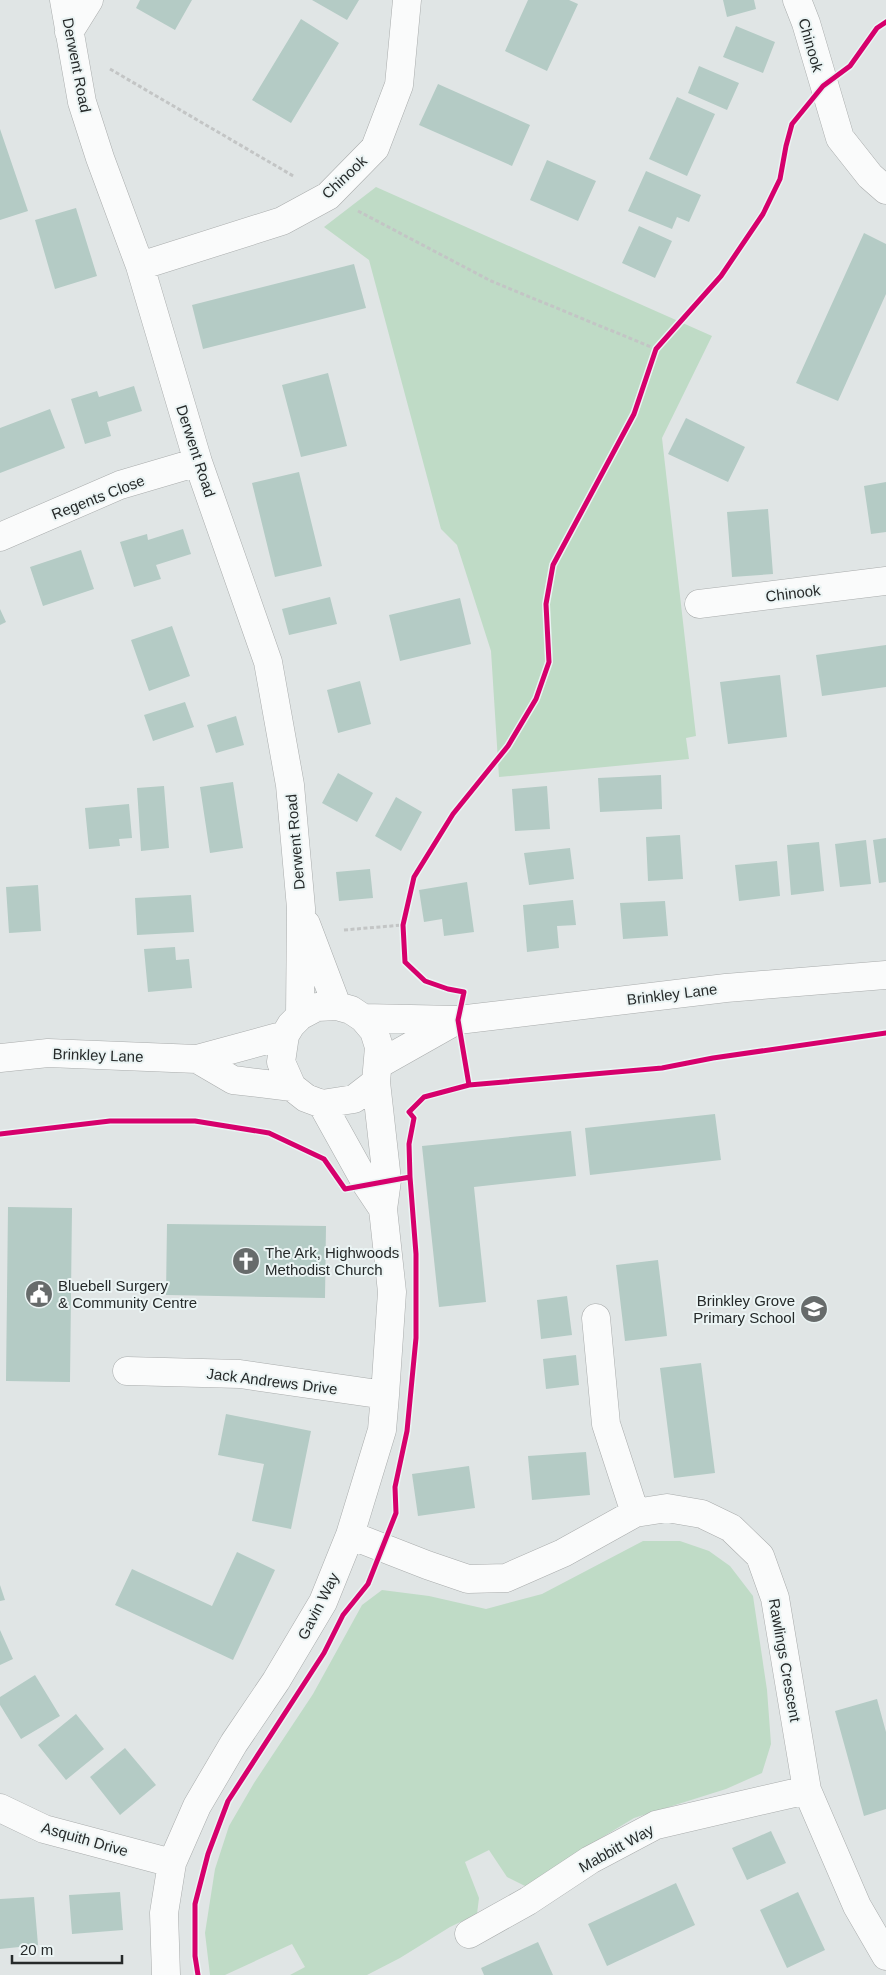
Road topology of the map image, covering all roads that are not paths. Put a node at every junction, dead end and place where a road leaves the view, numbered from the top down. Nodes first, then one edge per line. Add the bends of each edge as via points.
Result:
1 (64, 0) edge
2 (89, 0) edge
3 (407, 0) edge
4 (797, 0) edge
5 (69, 32) junction
6 (886, 190) edge
7 (140, 266) junction
8 (198, 462) junction
9 (0, 537) edge
10 (886, 581) edge
11 (699, 604) dead end
12 (305, 921) junction
13 (886, 974) edge
14 (337, 1006) junction
15 (363, 1018) junction
16 (458, 1020) junction
17 (292, 1026) junction
18 (0, 1058) edge
19 (197, 1059) junction
20 (378, 1073) junction
21 (292, 1087) junction
22 (322, 1104) junction
23 (383, 1209) junction
24 (596, 1318) dead end
25 (127, 1370) dead end
26 (386, 1395) junction
27 (635, 1513) junction
28 (350, 1535) junction
29 (806, 1790) junction
30 (0, 1808) edge
31 (172, 1863) junction
32 (469, 1934) dead end
33 (886, 1956) edge
34 (166, 1975) edge

1 - 5 street, Derwent Road
2 - 5 street
3 - 7 street, Chinook via 399,85 375,148 328,196 282,221
4 - 6 street, Chinook via 840,138 870,176
5 - 7 street, Derwent Road via 82,102
7 - 8 street, Derwent Road
8 - 9 street, Regents Close via 120,485
8 - 12 street, Derwent Road via 268,662 290,785
10 - 11 street, Chinook
12 - 14 street, Derwent Road
12 - 17 street, Derwent Road
13 - 16 street, Brinkley Lane via 726,988
14 - 15 street, Brinkley Lane
14 - 17 street, Brinkley Lane via 317,1007
15 - 16 street, Brinkley Lane
15 - 20 street via 374,1031 379,1047
16 - 20 street, Brinkley Lane
17 - 19 street, Brinkley Lane
17 - 21 street via 281,1062
18 - 19 street, Brinkley Lane via 48,1053
19 - 21 street, Brinkley Lane via 233,1080
20 - 22 street, Brinkley Lane via 354,1100
20 - 23 street via 387,1180
21 - 22 street, Brinkley Lane via 306,1098
22 - 23 street
23 - 26 street, Gavin Way via 392,1292
24 - 27 street via 606,1424
25 - 26 street, Jack Andrews Drive via 240,1374
26 - 28 street, Gavin Way via 382,1430
27 - 28 street, Rawlings Crescent via 563,1553 506,1578 468,1579
27 - 29 street, Rawlings Crescent via 668,1508 702,1514 731,1528 760,1556 775,1598
28 - 31 street, Gavin Way via 323,1602 276,1682 234,1743 198,1806
29 - 32 street, Mabbitt Way via 656,1825 590,1860 528,1901
29 - 33 street, Rawlings Crescent via 857,1906
30 - 31 street, Asquith Drive via 44,1829
31 - 34 street, Gavin Way via 164,1912

